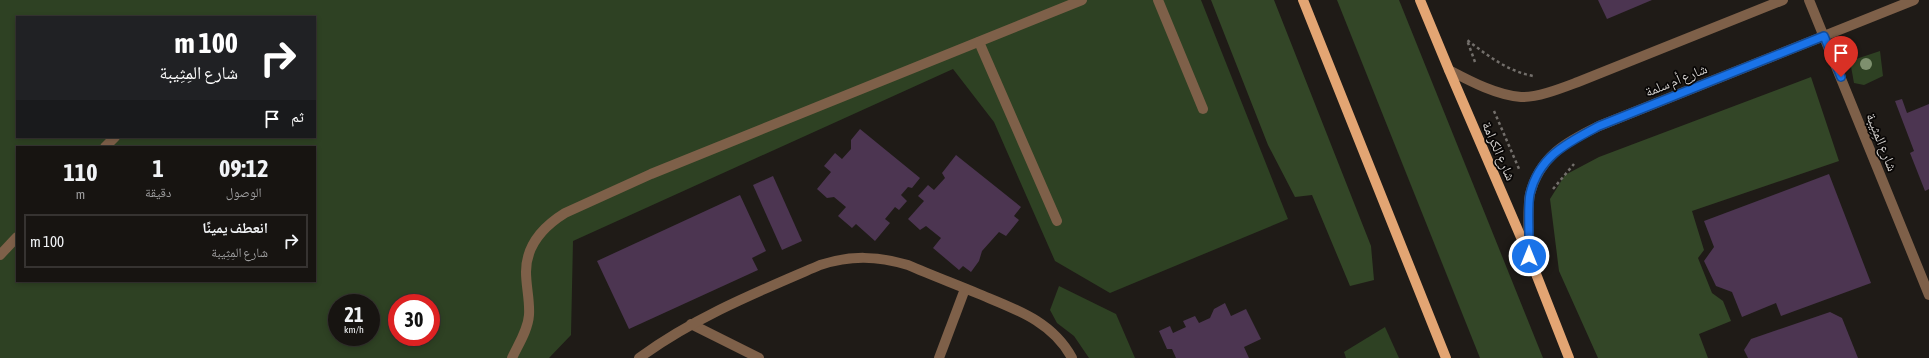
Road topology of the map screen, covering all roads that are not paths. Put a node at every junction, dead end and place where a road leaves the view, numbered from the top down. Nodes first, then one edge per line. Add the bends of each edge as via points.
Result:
1 (1082, 0) edge
2 (1158, 0) edge
3 (1303, 0) edge
4 (1420, 0) edge
5 (1783, 0) edge
6 (1809, 0) edge
7 (1914, 0) edge
8 (1824, 36) junction
9 (979, 42) junction
10 (1448, 70) junction
11 (1203, 109) dead end
12 (114, 138) edge
13 (106, 146) edge
14 (1057, 220) dead end
15 (16, 239) edge
16 (0, 255) edge
17 (1529, 256) junction
18 (965, 288) junction
19 (1929, 295) edge
20 (691, 324) junction
21 (512, 358) edge
22 (639, 358) edge
23 (759, 358) edge
24 (939, 358) edge
25 (1072, 358) edge
26 (1446, 358) edge
27 (1569, 358) edge

1 - 9 street
2 - 11 street
3 - 26 main road
4 - 10 main road, شارع الكرامة
5 - 10 street via 1549,92 1521,97 1485,88
6 - 8 street, شارع المِثِيبة
7 - 8 street, شارع أم سلمة
8 - 17 street, شارع أم سلمة via 1599,126 1569,141 1543,163 1530,195
8 - 19 street, شارع المِثِيبة
9 - 14 street
9 - 21 street via 651,174 552,221 541,232 528,257 526,271 529,316
10 - 17 main road, شارع الكرامة
12 - 13 street
15 - 16 street
17 - 27 main road, شارع الكرامة
18 - 20 street via 891,260 855,257 820,265
18 - 24 street
18 - 25 street via 1038,321 1060,340
20 - 22 street
20 - 23 street

